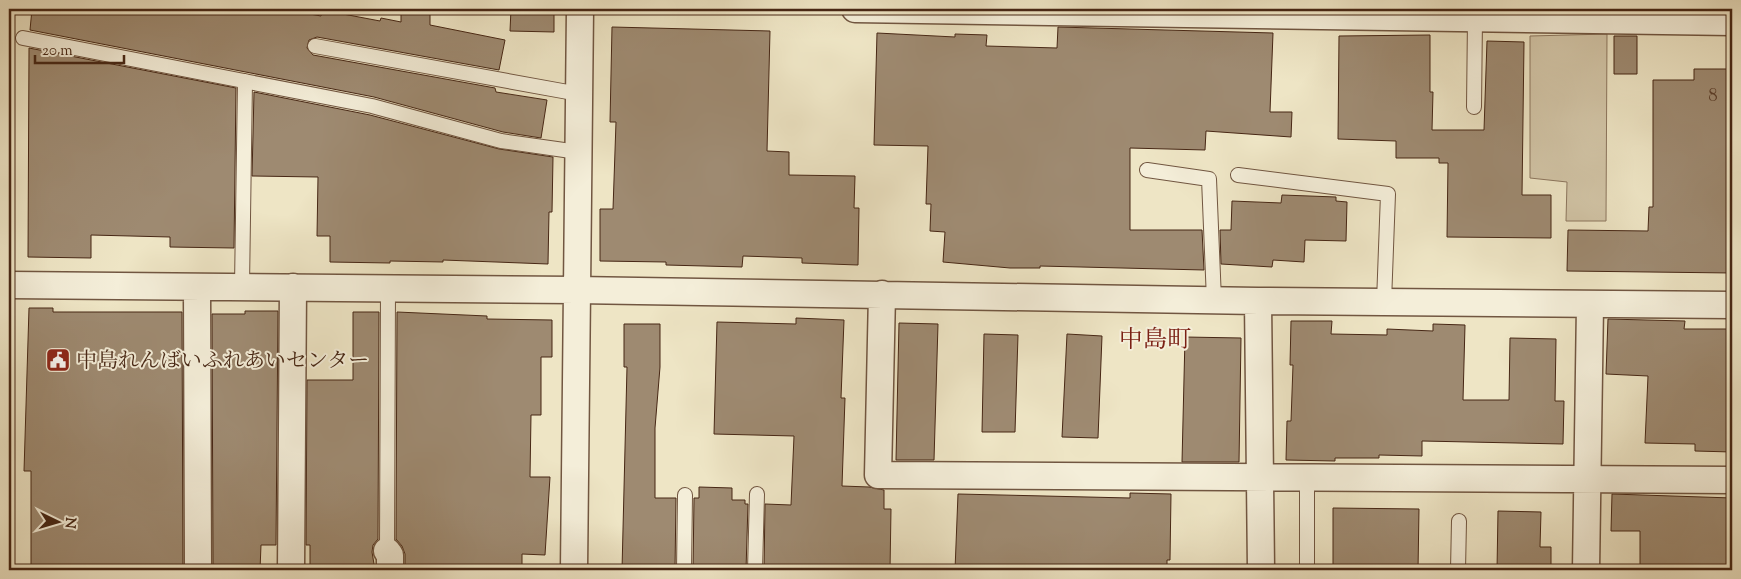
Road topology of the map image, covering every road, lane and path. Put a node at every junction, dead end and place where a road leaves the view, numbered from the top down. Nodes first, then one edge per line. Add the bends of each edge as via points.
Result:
1 (580, 9) edge
2 (855, 9) edge
3 (873, 9) edge
4 (1123, 11) edge
5 (1475, 18) junction
6 (1732, 22) edge
7 (23, 38) dead end
8 (315, 46) dead end
9 (245, 81) junction
10 (579, 94) junction
11 (1474, 107) dead end
12 (578, 152) junction
13 (1147, 170) dead end
14 (1238, 175) dead end
15 (9, 285) edge
16 (242, 286) junction
17 (197, 287) junction
18 (293, 287) junction
19 (388, 288) junction
20 (576, 290) junction
21 (882, 294) junction
22 (1214, 300) junction
23 (1258, 301) junction
24 (1384, 302) junction
25 (1590, 305) junction
26 (1732, 305) edge
27 (1261, 478) junction
28 (1307, 479) junction
29 (1732, 480) edge
30 (1587, 481) junction
31 (758, 494) dead end
32 (685, 495) dead end
33 (1459, 521) dead end
34 (388, 560) edge
35 (198, 570) edge
36 (291, 570) edge
37 (574, 570) edge
38 (684, 570) edge
39 (755, 570) edge
40 (1261, 570) edge
41 (1307, 570) edge
42 (1458, 570) edge
43 (1586, 570) edge

1 - 10 street
2 - 3 street
3 - 4 street
4 - 5 street
5 - 6 street
5 - 11 lane
7 - 9 lane
8 - 10 lane
9 - 12 lane via 372,106 501,141
9 - 16 lane
10 - 12 street
12 - 20 street
13 - 22 lane via 1209,179
14 - 24 lane via 1388,194
15 - 17 street
16 - 17 street
16 - 18 street
17 - 35 street
18 - 19 street
18 - 36 street
19 - 20 street
19 - 34 lane
20 - 21 street
20 - 37 street
21 - 22 street
21 - 27 street via 878,475
22 - 23 street
23 - 24 street
23 - 27 street
24 - 25 street
25 - 26 street
25 - 30 street
27 - 28 street
27 - 40 street
28 - 30 street
28 - 41 lane
29 - 30 street
30 - 43 street
31 - 39 lane
32 - 38 lane
33 - 42 lane

